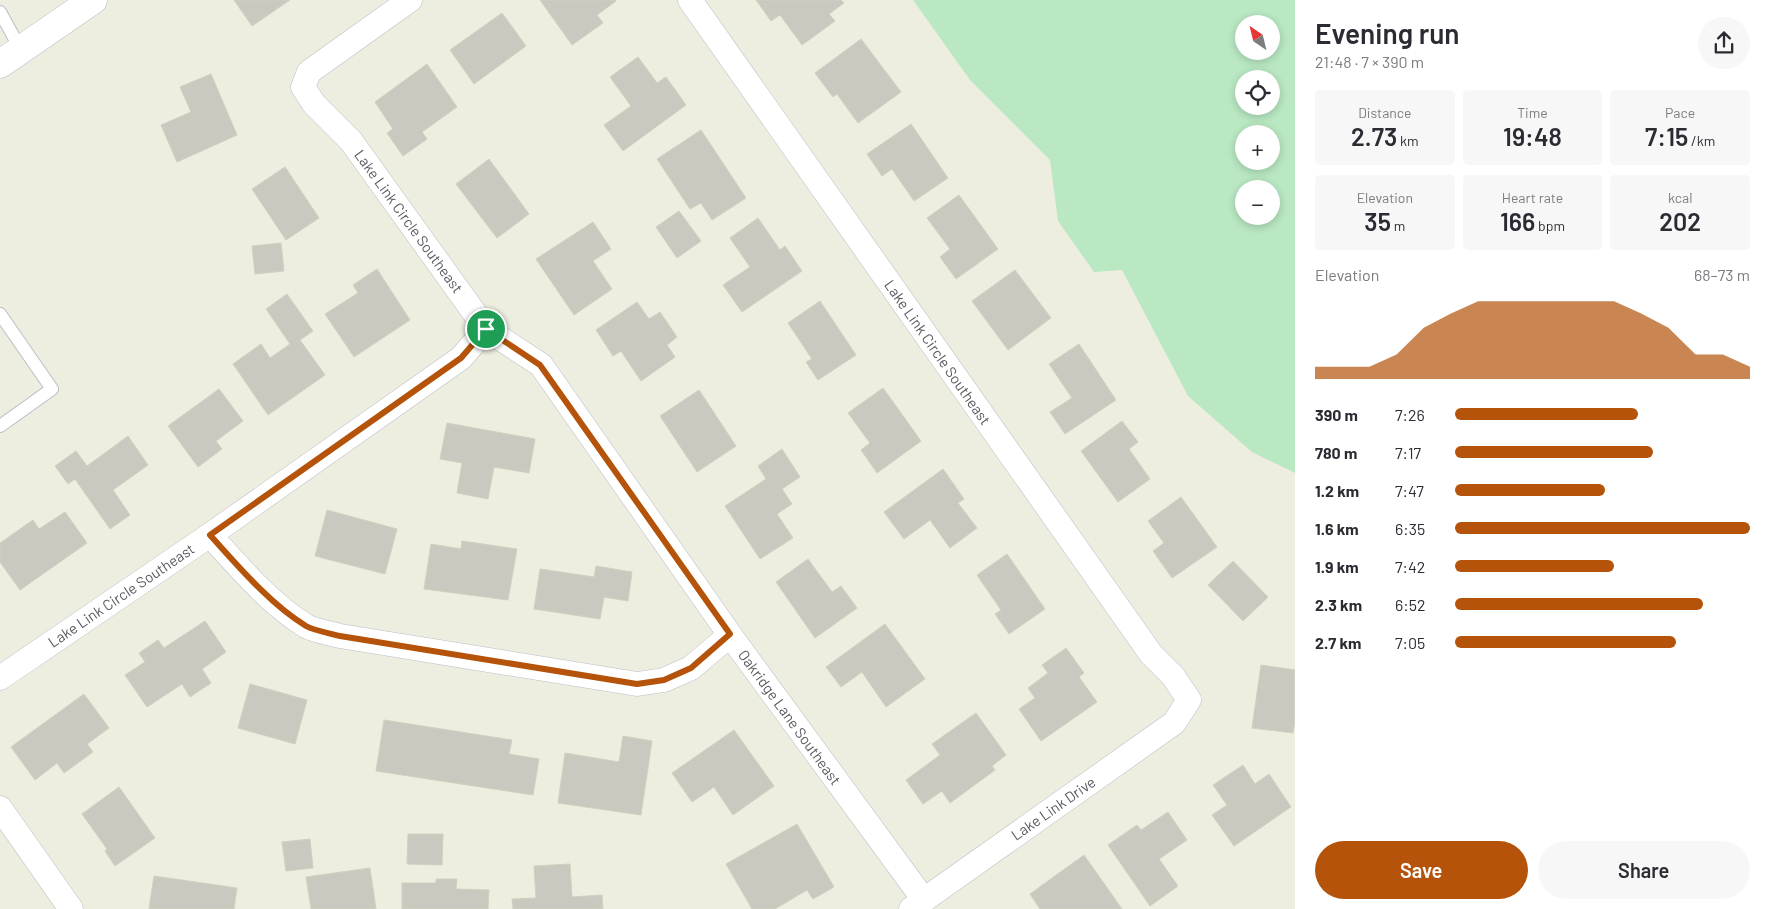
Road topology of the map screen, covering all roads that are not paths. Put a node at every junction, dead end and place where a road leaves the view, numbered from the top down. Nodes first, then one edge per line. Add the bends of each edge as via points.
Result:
1 (93, 0) edge
2 (410, 0) edge
3 (690, 0) edge
4 (0, 12) edge
5 (11, 57) edge
6 (0, 314) edge
7 (486, 329) junction
8 (0, 426) edge
9 (210, 535) junction
10 (730, 634) junction
11 (0, 678) edge
12 (1189, 700) joint
13 (0, 808) edge
14 (917, 904) edge
15 (71, 909) edge

1 - 5 main road
2 - 7 street, Lake Link Circle Southeast via 309,72 303,87 314,104 351,141
3 - 12 street, Lake Link Circle Southeast via 1151,654 1173,676
4 - 5 lane
6 - 8 lane via 52,389
7 - 9 street, Lake Link Circle Southeast via 461,358
7 - 10 street, Oakridge Lane Southeast via 540,365
9 - 10 street via 280,606 308,627 340,636 637,684 664,680 691,668
9 - 11 street, Lake Link Circle Southeast
10 - 14 street, Oakridge Lane Southeast
12 - 14 street, Lake Link Drive via 1174,722
13 - 15 street

